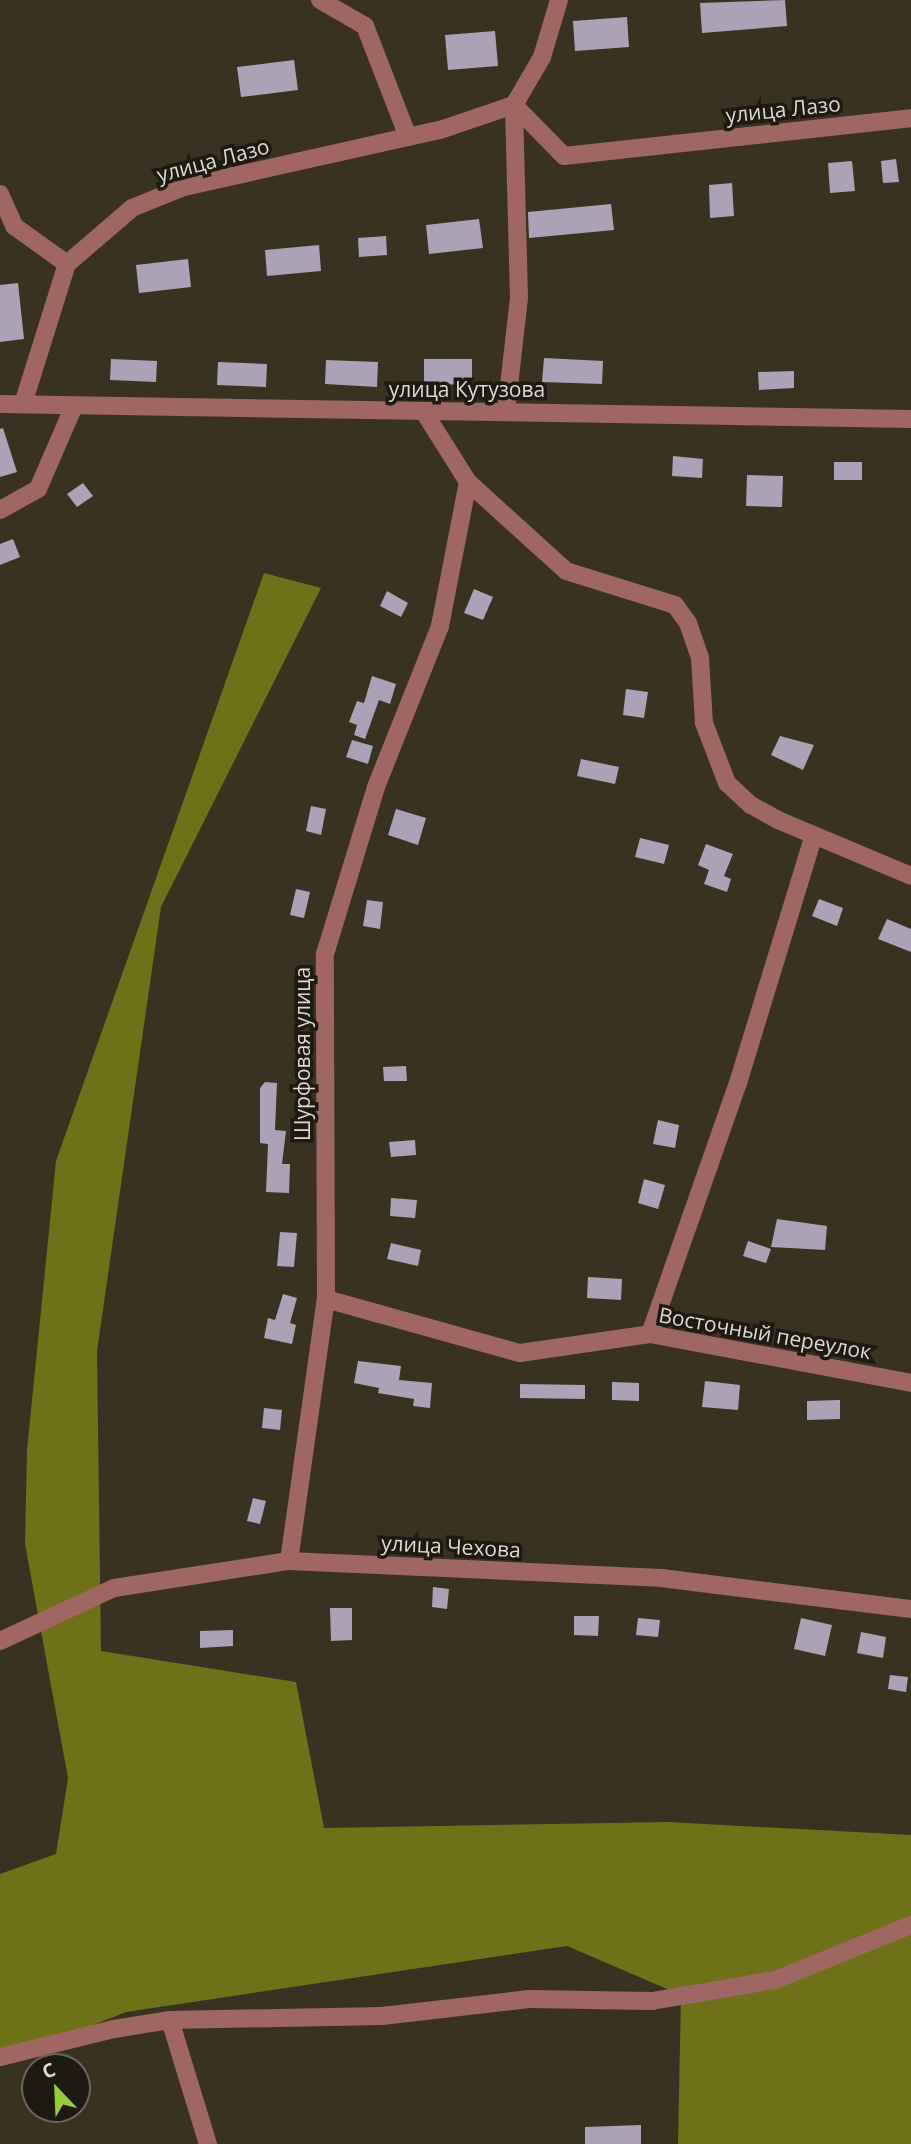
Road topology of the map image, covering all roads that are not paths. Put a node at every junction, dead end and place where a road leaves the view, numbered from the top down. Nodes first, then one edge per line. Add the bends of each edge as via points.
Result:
1 (320, 0) edge
2 (559, 0) edge
3 (513, 105) junction
4 (911, 118) edge
5 (408, 137) junction
6 (0, 194) edge
7 (67, 264) junction
8 (0, 404) edge
9 (23, 404) junction
10 (74, 406) junction
11 (424, 412) junction
12 (506, 412) junction
13 (911, 419) edge
14 (468, 482) junction
15 (0, 510) edge
16 (814, 835) junction
17 (911, 876) edge
18 (326, 1299) junction
19 (650, 1334) junction
20 (911, 1383) edge
21 (289, 1561) junction
22 (911, 1609) edge
23 (0, 1640) edge
24 (911, 1926) edge
25 (170, 2020) junction
26 (0, 2057) edge
27 (208, 2144) edge

1 - 5 street via 365,26
2 - 3 street via 542,57
3 - 4 street, улица Лазо via 564,156
3 - 5 street, улица Лазо
3 - 12 street via 519,298
5 - 7 street, улица Лазо via 184,187 132,208
6 - 7 street via 14,226
7 - 9 street
8 - 9 street
9 - 10 street, улица Кутузова
10 - 11 street, улица Кутузова
10 - 15 street via 38,489
11 - 12 street, улица Кутузова
11 - 14 street
12 - 13 street, улица Кутузова
14 - 16 street via 566,571 675,605 688,623 699,658 704,723 727,783 751,805
14 - 18 street, Шурфовая улица via 440,626 376,787 325,954
16 - 17 street
16 - 19 street via 738,1083
18 - 19 street, Восточный переулок via 520,1353
18 - 21 street, Шурфовая улица
19 - 20 street, Восточный переулок
21 - 22 street, улица Чехова via 661,1578
21 - 23 street, улица Чехова via 114,1588
24 - 25 street via 775,1980 652,2001 529,1999 382,2016
25 - 26 street
25 - 27 street

